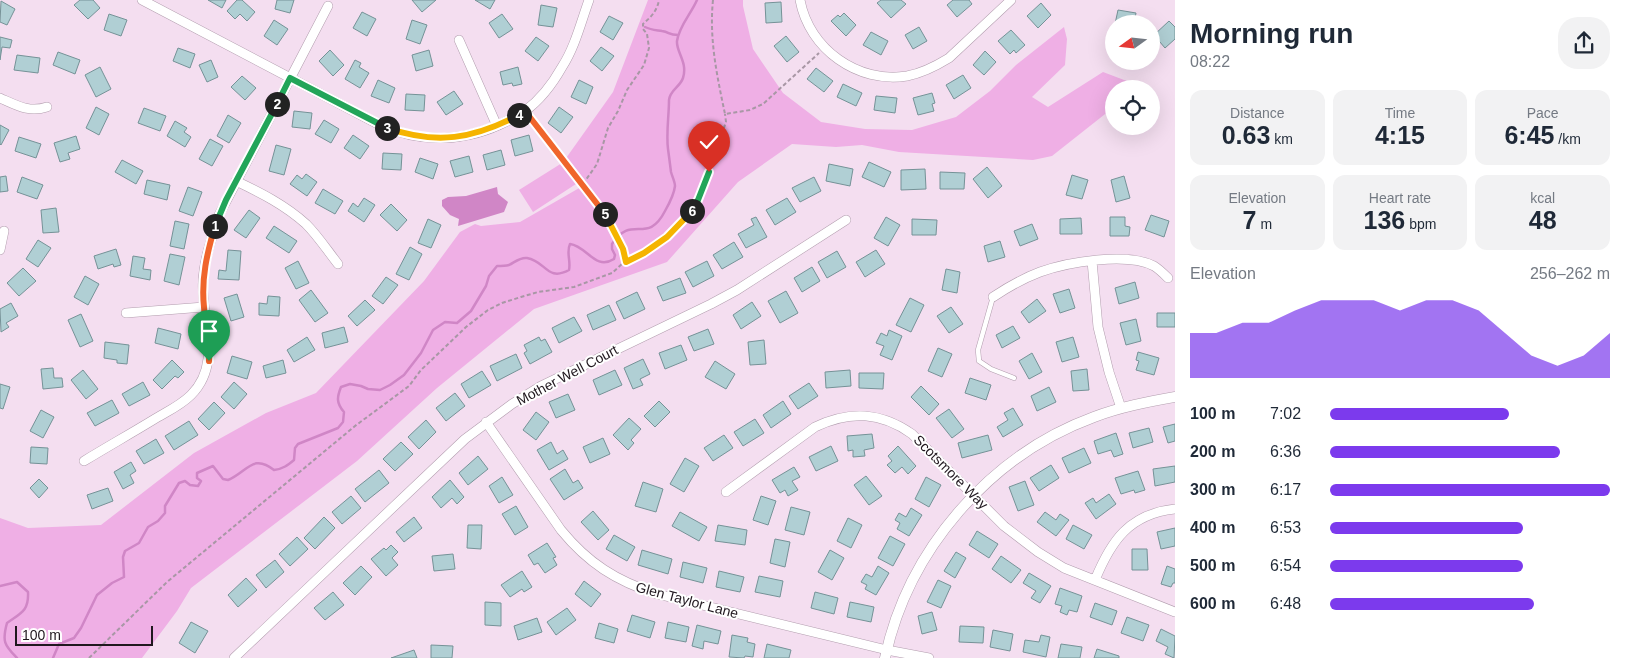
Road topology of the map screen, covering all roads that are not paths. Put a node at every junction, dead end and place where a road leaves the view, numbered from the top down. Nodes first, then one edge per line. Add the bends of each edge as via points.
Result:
1 (142, 0) edge
2 (589, 0) edge
3 (800, 0) edge
4 (1011, 0) edge
5 (328, 6) dead end
6 (459, 40) dead end
7 (290, 78) junction
8 (0, 98) edge
9 (47, 107) dead end
10 (497, 126) junction
11 (236, 181) junction
12 (846, 220) dead end
13 (4, 231) dead end
14 (0, 250) edge
15 (1092, 261) junction
16 (338, 264) dead end
17 (1172, 279) edge
18 (993, 297) joint
19 (204, 307) junction
20 (126, 313) dead end
21 (1014, 378) dead end
22 (1175, 398) edge
23 (1121, 408) junction
24 (486, 422) junction
25 (84, 461) dead end
26 (726, 492) dead end
27 (974, 495) junction
28 (1175, 509) edge
29 (1094, 580) junction
30 (1175, 612) edge
31 (886, 654) edge
32 (234, 658) edge
33 (929, 658) edge

1 - 7 street
2 - 10 street via 554,81 525,111
3 - 4 street via 807,22 825,48 843,63 865,73 892,77 922,72 949,58
5 - 7 street
6 - 10 street
7 - 10 street via 380,125 404,134 442,139
7 - 11 street
8 - 9 street via 19,107
11 - 16 street via 289,210 306,224
11 - 19 street via 207,250
12 - 24 street, Mother Well Court via 737,290 541,386
13 - 14 street
15 - 17 street via 1143,262
15 - 18 street via 1040,272
15 - 23 street via 1098,327
18 - 21 lane via 978,350 979,361
19 - 20 street
19 - 25 street via 210,349 209,361 199,385 183,402
22 - 23 street
23 - 27 street via 1093,417 1024,453
24 - 31 street, Glen Taylor Lane via 572,543 586,557 620,580 657,594
24 - 32 street, Mother Well Court
26 - 27 street, Scotsmore Way via 816,427 855,415 888,420 902,427
27 - 29 street, Scotsmore Way via 1004,526 1038,552 1064,568
27 - 31 street via 926,557 901,607
28 - 29 street via 1152,514 1128,527 1107,552
29 - 30 street, Scotsmore Way
31 - 33 street, Glen Taylor Lane

